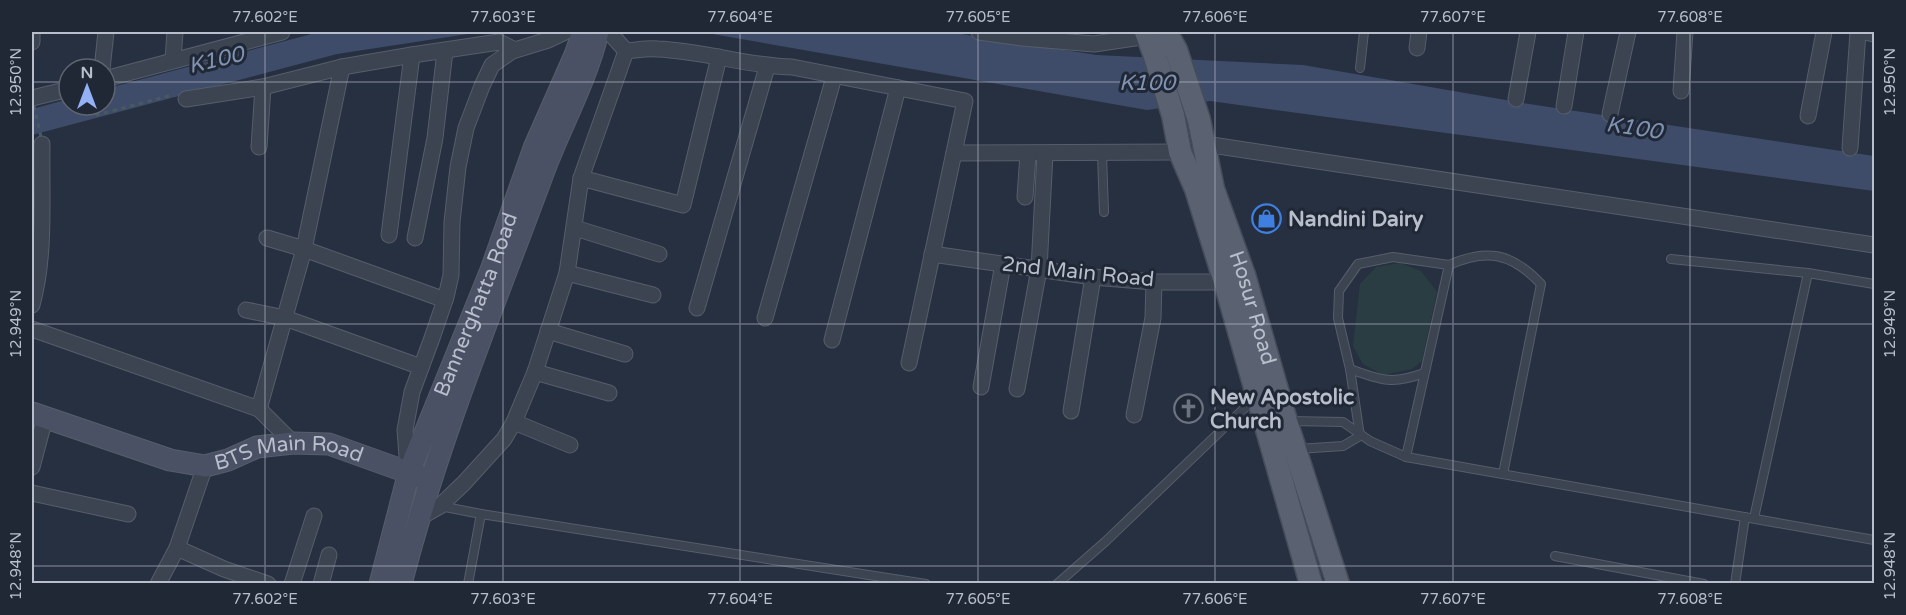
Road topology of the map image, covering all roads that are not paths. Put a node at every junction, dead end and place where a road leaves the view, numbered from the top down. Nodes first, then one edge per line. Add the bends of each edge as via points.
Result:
1 (32, 32) edge
2 (106, 32) edge
3 (175, 32) edge
4 (282, 32) edge
5 (565, 32) edge
6 (583, 32) edge
7 (598, 32) edge
8 (609, 32) edge
9 (979, 32) edge
10 (1364, 32) edge
11 (1419, 32) edge
12 (1528, 32) edge
13 (1576, 32) edge
14 (1628, 32) edge
15 (1685, 32) edge
16 (1824, 32) edge
17 (1858, 32) edge
18 (1864, 32) edge
19 (1153, 33) edge
20 (1875, 34) edge
21 (247, 36) edge
22 (32, 42) edge
23 (1417, 48) dead end
24 (515, 50) junction
25 (445, 51) junction
26 (626, 51) junction
27 (412, 55) junction
28 (103, 57) edge
29 (719, 57) junction
30 (173, 60) junction
31 (342, 67) junction
32 (767, 67) junction
33 (1360, 68) dead end
34 (117, 76) edge
35 (834, 77) junction
36 (263, 87) junction
37 (898, 88) junction
38 (1681, 91) dead end
39 (57, 93) edge
40 (186, 99) dead end
41 (1516, 99) dead end
42 (33, 102) edge
43 (1564, 106) dead end
44 (1610, 114) dead end
45 (1808, 116) dead end
46 (41, 140) road end
47 (1205, 144) junction
48 (259, 147) dead end
49 (1850, 148) dead end
50 (1180, 152) junction
51 (954, 153) junction
52 (1028, 154) junction
53 (1045, 154) junction
54 (1102, 154) junction
55 (581, 178) junction
56 (1025, 197) dead end
57 (1104, 212) dead end
58 (575, 228) junction
59 (389, 235) dead end
60 (267, 238) dead end
61 (415, 238) dead end
62 (1875, 245) edge
63 (304, 249) junction
64 (659, 254) dead end
65 (932, 254) junction
66 (1671, 259) dead end
67 (1004, 264) junction
68 (1449, 265) junction
69 (1039, 269) junction
70 (567, 273) junction
71 (1808, 273) junction
72 (1093, 277) junction
73 (1154, 282) junction
74 (1225, 282) junction
75 (1875, 284) edge
76 (652, 295) dead end
77 (445, 300) junction
78 (32, 305) edge
79 (697, 308) dead end
80 (246, 310) dead end
81 (285, 318) junction
82 (765, 318) dead end
83 (32, 329) edge
84 (548, 331) junction
85 (832, 340) dead end
86 (625, 354) dead end
87 (909, 363) dead end
88 (421, 367) junction
89 (1350, 369) junction
90 (534, 372) junction
91 (1424, 373) junction
92 (981, 387) dead end
93 (1017, 389) dead end
94 (609, 393) dead end
95 (1257, 396) junction
96 (259, 409) junction
97 (1071, 411) dead end
98 (1134, 414) dead end
99 (38, 415) edge
100 (1286, 421) junction
101 (514, 423) junction
102 (1360, 436) junction
103 (293, 443) junction
104 (570, 444) dead end
105 (1296, 450) junction
106 (1406, 457) junction
107 (32, 465) edge
108 (205, 466) junction
109 (409, 472) junction
110 (1503, 474) junction
111 (430, 481) junction
112 (32, 493) edge
113 (440, 506) junction
114 (128, 513) dead end
115 (481, 514) junction
116 (314, 516) dead end
117 (1750, 518) junction
118 (417, 519) junction
119 (1875, 540) edge
120 (177, 548) junction
121 (329, 555) dead end
122 (1555, 556) dead end
123 (158, 584) edge
124 (268, 584) edge
125 (292, 584) edge
126 (321, 584) edge
127 (380, 584) edge
128 (401, 584) edge
129 (468, 584) edge
130 (926, 584) edge
131 (1057, 584) edge
132 (1311, 584) edge
133 (1338, 584) edge
134 (1704, 584) edge
135 (1735, 584) edge

1 - 22 street
2 - 28 street
3 - 30 street
4 - 21 street
5 - 24 street
6 - 109 main road, Bannerghatta Road
7 - 111 main road via 483,330
8 - 26 street
9 - 19 street via 1094,44
10 - 33 lane
11 - 23 street
12 - 41 street
13 - 43 street
14 - 44 street
15 - 38 street
16 - 45 street
17 - 49 street
18 - 20 street
19 - 47 main road, Hosur Road via 1176,50
19 - 50 main road, Hosur Road
21 - 30 street
24 - 25 street via 499,42
24 - 77 street via 492,65 466,128 458,167 451,275
25 - 27 street
25 - 61 street via 435,138
26 - 29 street via 657,48
26 - 55 street
27 - 31 street
27 - 59 street
29 - 32 street
29 - 55 street via 683,205
30 - 34 street
31 - 36 street
31 - 63 street
32 - 35 street via 792,67
32 - 79 street
35 - 37 street
35 - 82 street
36 - 40 street
36 - 48 street
37 - 51 street via 965,102
37 - 85 street
39 - 42 street
46 - 78 street via 41,234
47 - 62 street
47 - 100 main road, Hosur Road via 1213,189 1244,275
50 - 54 street
50 - 74 main road, Hosur Road via 1197,189
51 - 52 street
51 - 65 street
52 - 53 street
52 - 56 street
53 - 54 street
53 - 69 street
54 - 57 lane
55 - 58 street
58 - 64 street
58 - 70 street
60 - 63 street
63 - 77 street
63 - 81 street
65 - 67 street, 2nd Main Road
65 - 87 street
66 - 71 lane
67 - 69 street, 2nd Main Road
67 - 92 street
68 - 89 lane via 1393,257 1358,264 1339,291 1338,318
68 - 91 lane
68 - 110 lane via 1468,257 1509,259 1527,269 1541,284
69 - 72 street, 2nd Main Road
69 - 93 street
70 - 76 street
70 - 84 street
71 - 75 lane
71 - 117 lane
72 - 73 street, 2nd Main Road
72 - 97 street
73 - 74 street, 2nd Main Road
73 - 98 street via 1153,318
74 - 95 main road, Hosur Road
77 - 88 street
80 - 81 street
81 - 88 street
81 - 96 street
83 - 96 street
84 - 86 street
84 - 90 street
88 - 109 street via 405,429
89 - 91 lane via 1382,380 1404,380
89 - 102 lane
90 - 94 street
90 - 101 street
91 - 106 lane
95 - 131 lane
95 - 132 main road, Hosur Road
96 - 103 street
99 - 107 street
99 - 108 main road, BTS Main Road via 170,460
100 - 102 lane via 1343,423
100 - 105 main road, Hosur Road
101 - 104 street
101 - 113 street via 504,440
102 - 105 lane via 1343,446
102 - 106 lane
103 - 108 main road, BTS Main Road via 257,447
103 - 109 main road, BTS Main Road via 329,444
105 - 133 main road, Hosur Road
106 - 110 lane
108 - 120 street
109 - 111 main road, BTS Main Road
109 - 127 main road, Bannerghatta Road
110 - 117 lane
111 - 118 main road
112 - 114 street
113 - 115 lane
113 - 118 street
115 - 129 lane
115 - 130 lane
116 - 125 street
117 - 119 lane
117 - 135 lane
118 - 128 main road
120 - 123 street
120 - 124 street
121 - 126 street
122 - 134 lane

